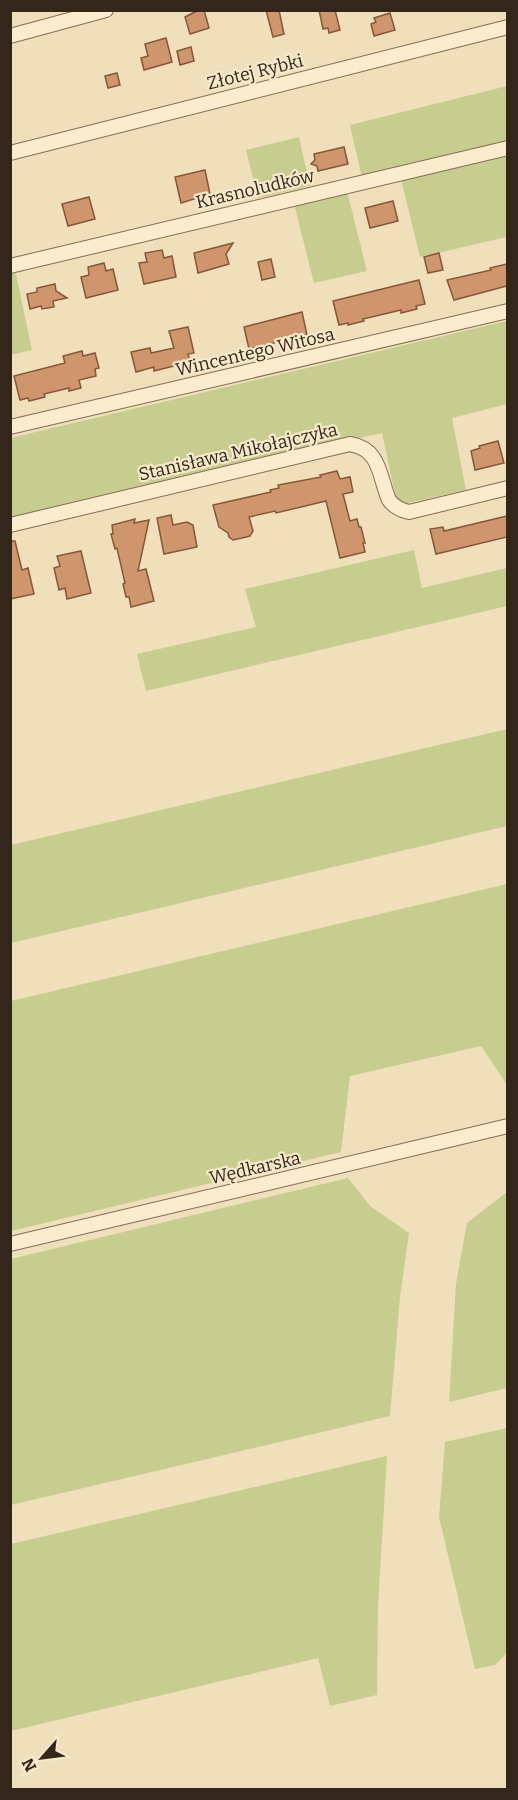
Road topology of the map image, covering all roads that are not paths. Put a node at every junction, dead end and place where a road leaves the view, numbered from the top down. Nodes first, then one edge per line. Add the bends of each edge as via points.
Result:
1 (106, 10) edge
2 (507, 27) edge
3 (10, 36) edge
4 (507, 148) edge
5 (10, 153) edge
6 (10, 266) edge
7 (507, 311) edge
8 (10, 427) edge
9 (507, 488) edge
10 (10, 525) edge
11 (507, 1126) edge
12 (10, 1244) edge

1 - 3 street
2 - 5 street, Złotej Rybki
4 - 6 street, Krasnoludków
7 - 8 street, Wincentego Witosa
9 - 10 street, Stanisława Mikołajczyka via 409,512 401,510 389,500 373,457 350,444
11 - 12 street, Wędkarska

